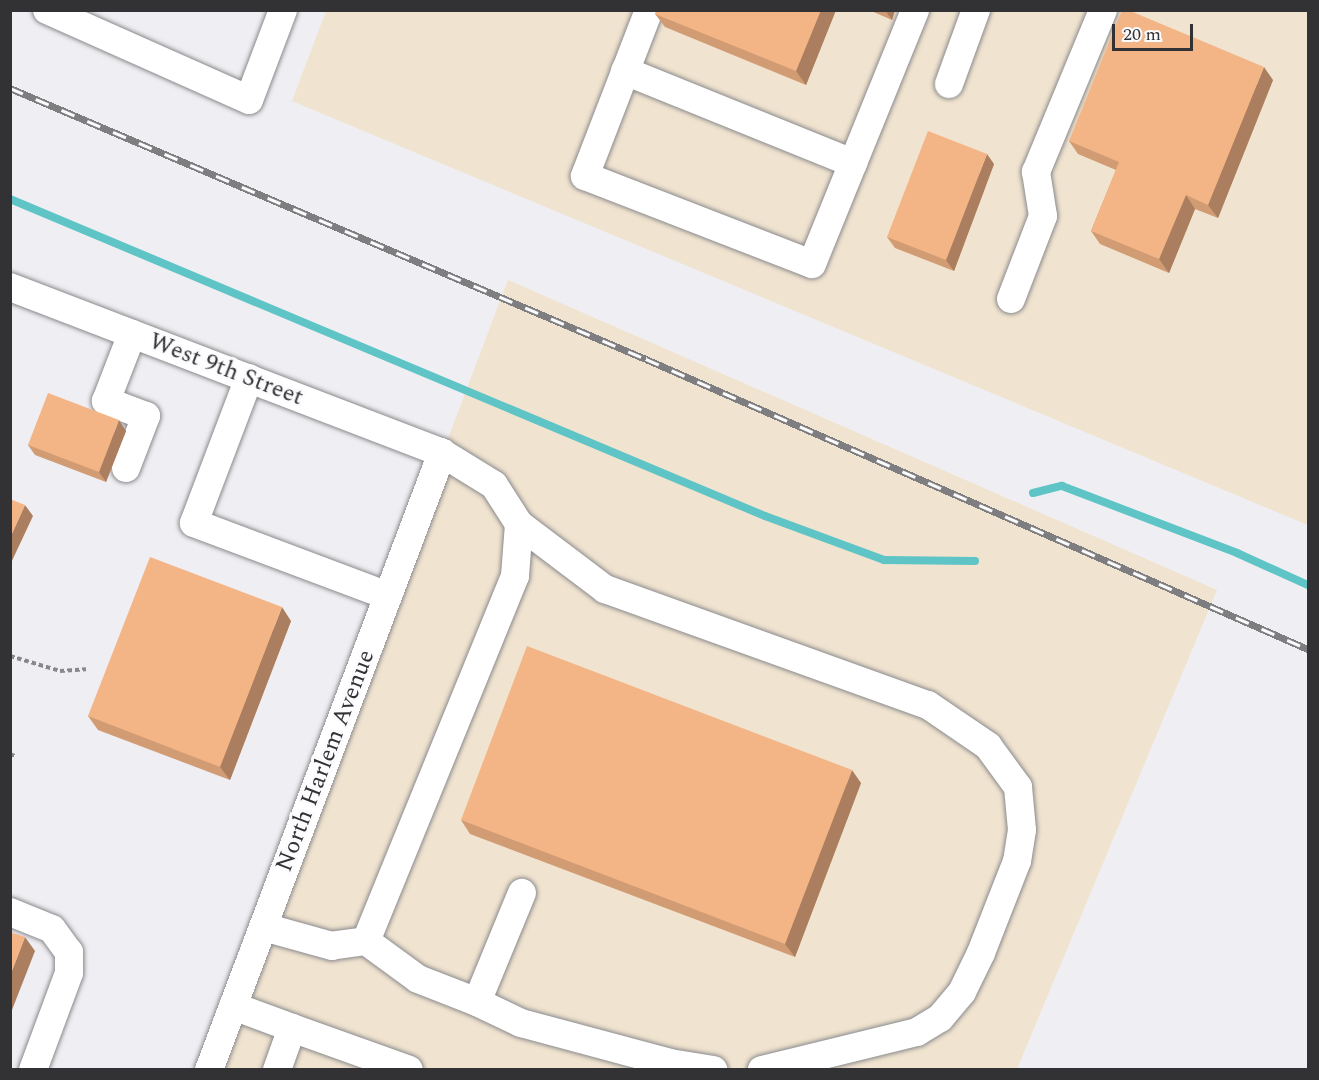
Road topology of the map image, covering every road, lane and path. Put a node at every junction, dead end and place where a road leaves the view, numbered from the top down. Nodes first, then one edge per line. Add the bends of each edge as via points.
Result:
1 (47, 10) edge
2 (283, 10) edge
3 (649, 10) edge
4 (915, 10) edge
5 (976, 10) edge
6 (1103, 10) edge
7 (626, 71) junction
8 (949, 84) dead end
9 (853, 163) junction
10 (12, 293) edge
11 (1011, 299) dead end
12 (132, 334) junction
13 (249, 378) junction
14 (442, 453) junction
15 (126, 468) dead end
16 (519, 525) junction
17 (388, 596) junction
18 (10, 656) edge
19 (86, 669) dead end
20 (522, 893) dead end
21 (10, 912) edge
22 (264, 927) junction
23 (366, 941) junction
24 (477, 1002) junction
25 (233, 1006) junction
26 (292, 1028) junction
27 (33, 1070) edge
28 (209, 1070) edge
29 (277, 1070) edge
30 (409, 1070) edge
31 (713, 1070) edge
32 (762, 1070) edge

1 - 2 street via 249,100
3 - 7 street
4 - 9 street
5 - 8 street
6 - 11 street via 1036,172 1043,216
7 - 9 street
7 - 9 street via 585,176 812,264
10 - 12 street, West 9th Street
12 - 13 street, West 9th Street
12 - 15 street via 106,401 146,416
13 - 14 street, West 9th Street
13 - 17 street via 194,523
14 - 16 street, West 9th Street via 494,485
14 - 17 street, North Harlem Avenue
16 - 23 street via 515,576
16 - 32 street via 605,589 928,705 988,746 1018,787 1022,830 1017,861 962,992 940,1018 918,1032
17 - 22 street, North Harlem Avenue
18 - 19 path via 60,671
20 - 24 street
21 - 27 street via 52,929 69,952 69,973
22 - 23 street via 332,946
22 - 25 street, North Harlem Avenue
23 - 24 street via 418,979
24 - 31 street via 521,1023 670,1063
25 - 26 street
25 - 28 street, North Harlem Avenue
26 - 29 street
26 - 30 street

